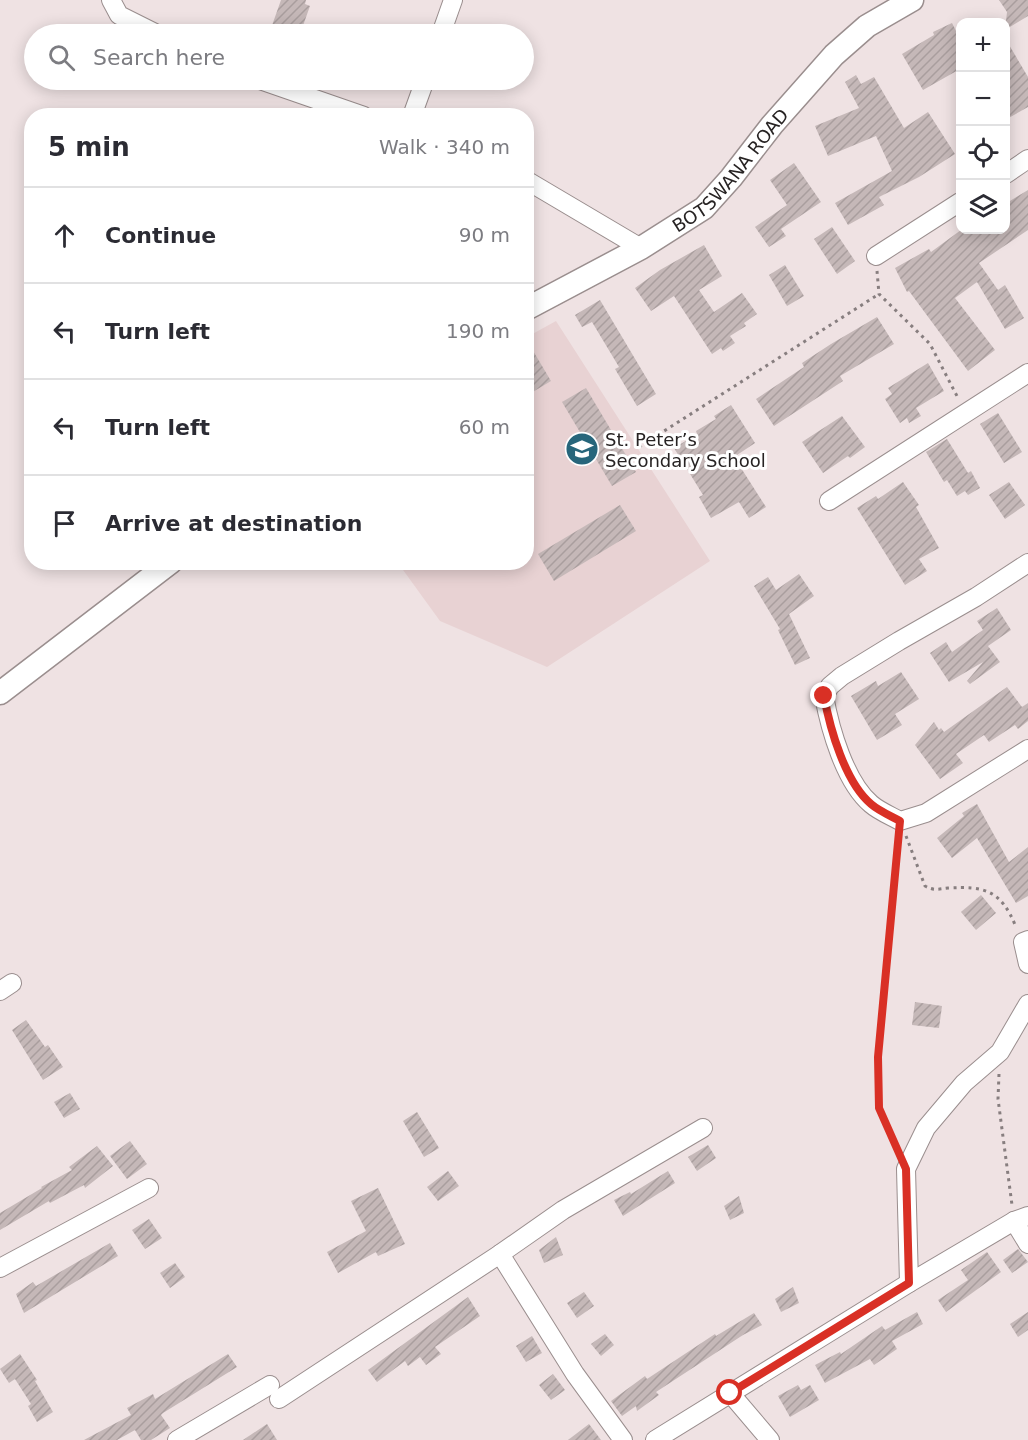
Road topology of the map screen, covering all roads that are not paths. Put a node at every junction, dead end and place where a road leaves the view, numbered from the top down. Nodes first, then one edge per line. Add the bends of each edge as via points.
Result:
1 (111, 0) edge
2 (453, 0) edge
3 (912, 0) edge
4 (137, 24) edge
5 (445, 24) edge
6 (289, 90) edge
7 (421, 90) edge
8 (341, 108) edge
9 (415, 108) edge
10 (1028, 159) edge
11 (1010, 171) edge
12 (534, 185) edge
13 (956, 205) edge
14 (641, 248) junction
15 (876, 256) road end
16 (534, 305) edge
17 (1028, 373) edge
18 (829, 501) dead end
19 (1028, 563) edge
20 (161, 570) edge
21 (0, 693) edge
22 (1028, 749) edge
23 (1025, 941) edge
24 (1028, 964) edge
25 (1028, 1004) edge
26 (703, 1128) dead end
27 (149, 1188) dead end
28 (1021, 1218) edge
29 (1028, 1244) edge
30 (500, 1254) junction
31 (0, 1268) edge
32 (909, 1283) junction
33 (730, 1393) junction
34 (177, 1440) edge
35 (622, 1440) edge
36 (656, 1440) edge
37 (770, 1440) edge

1 - 4 street via 119,15
2 - 5 street
3 - 14 street, BOTSWANA ROAD via 867,26 834,55 704,208
6 - 8 street
7 - 9 street
10 - 11 street
12 - 14 street
13 - 15 street
14 - 16 street, BOTSWANA ROAD
17 - 18 street
19 - 22 street via 843,676 824,696 836,741 853,782 871,804 900,821 926,813
20 - 21 street
23 - 24 street
25 - 32 street via 1000,1052 964,1083 926,1128 906,1169
26 - 30 street via 562,1210
27 - 31 street
28 - 29 street
28 - 32 street
30 - 34 street via 275,1392
30 - 35 street via 575,1374
32 - 33 street
33 - 36 street
33 - 37 street

